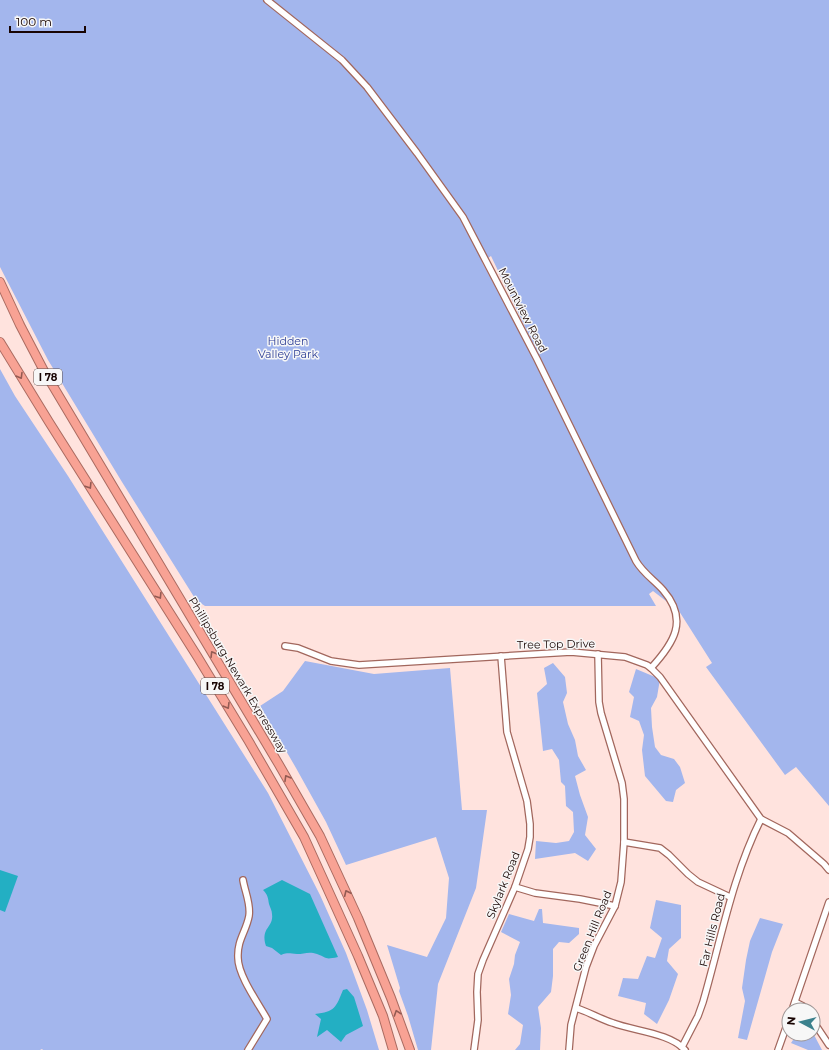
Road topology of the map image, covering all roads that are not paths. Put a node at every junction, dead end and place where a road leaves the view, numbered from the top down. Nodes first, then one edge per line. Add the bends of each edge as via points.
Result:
1 (267, 0) edge
2 (0, 282) edge
3 (0, 292) edge
4 (20, 324) junction
5 (0, 342) edge
6 (285, 646) dead end
7 (598, 654) junction
8 (501, 656) junction
9 (651, 668) junction
10 (761, 819) junction
11 (624, 842) junction
12 (829, 870) edge
13 (243, 880) dead end
14 (515, 887) junction
15 (730, 897) junction
16 (829, 902) edge
17 (615, 906) junction
18 (794, 1002) edge
19 (576, 1008) junction
20 (821, 1033) edge
21 (829, 1045) edge
22 (684, 1048) edge
23 (248, 1050) edge
24 (393, 1050) edge
25 (410, 1050) edge
26 (474, 1050) edge
27 (569, 1050) edge

1 - 9 street, Mountview Road via 353,71 463,217 537,359 636,561 664,592 676,612 677,625 674,635
2 - 4 highway, Phillipsburg-Newark Expressway / I 78
3 - 4 highway, Phillipsburg-Newark Expressway / I 78
25 -> 4 highway, Phillipsburg-Newark Expressway / I 78 via 358,918 320,836 44,371
5 -> 24 highway, I 78 via 197,656 304,837 378,1003
6 - 8 street, Tree Top Drive via 298,648 331,661 359,665
7 - 8 street, Tree Top Drive via 571,652
7 - 9 street, Tree Top Drive via 625,657
7 - 11 street, Green Hill Road via 601,713 622,783
8 - 14 street, Skylark Road via 507,732 524,789 530,824 528,849
9 - 10 street, Tree Top Drive via 667,686
10 - 12 street, Tree Top Drive via 788,833
10 - 15 street, Far Hills Road via 751,838
11 - 15 street via 660,848 698,882
11 - 17 street, Green Hill Road via 621,882
13 - 23 street via 250,909 239,943 238,959 244,979 267,1019
14 - 17 street via 535,893
14 - 26 street, Skylark Road via 478,974 478,1020
15 - 22 street, Far Hills Road via 703,1002
16 - 18 street
17 - 19 street, Green Hill Road via 590,957
19 - 22 street via 614,1024 659,1036
19 - 27 street, Green Hill Road via 571,1025
20 - 21 street

